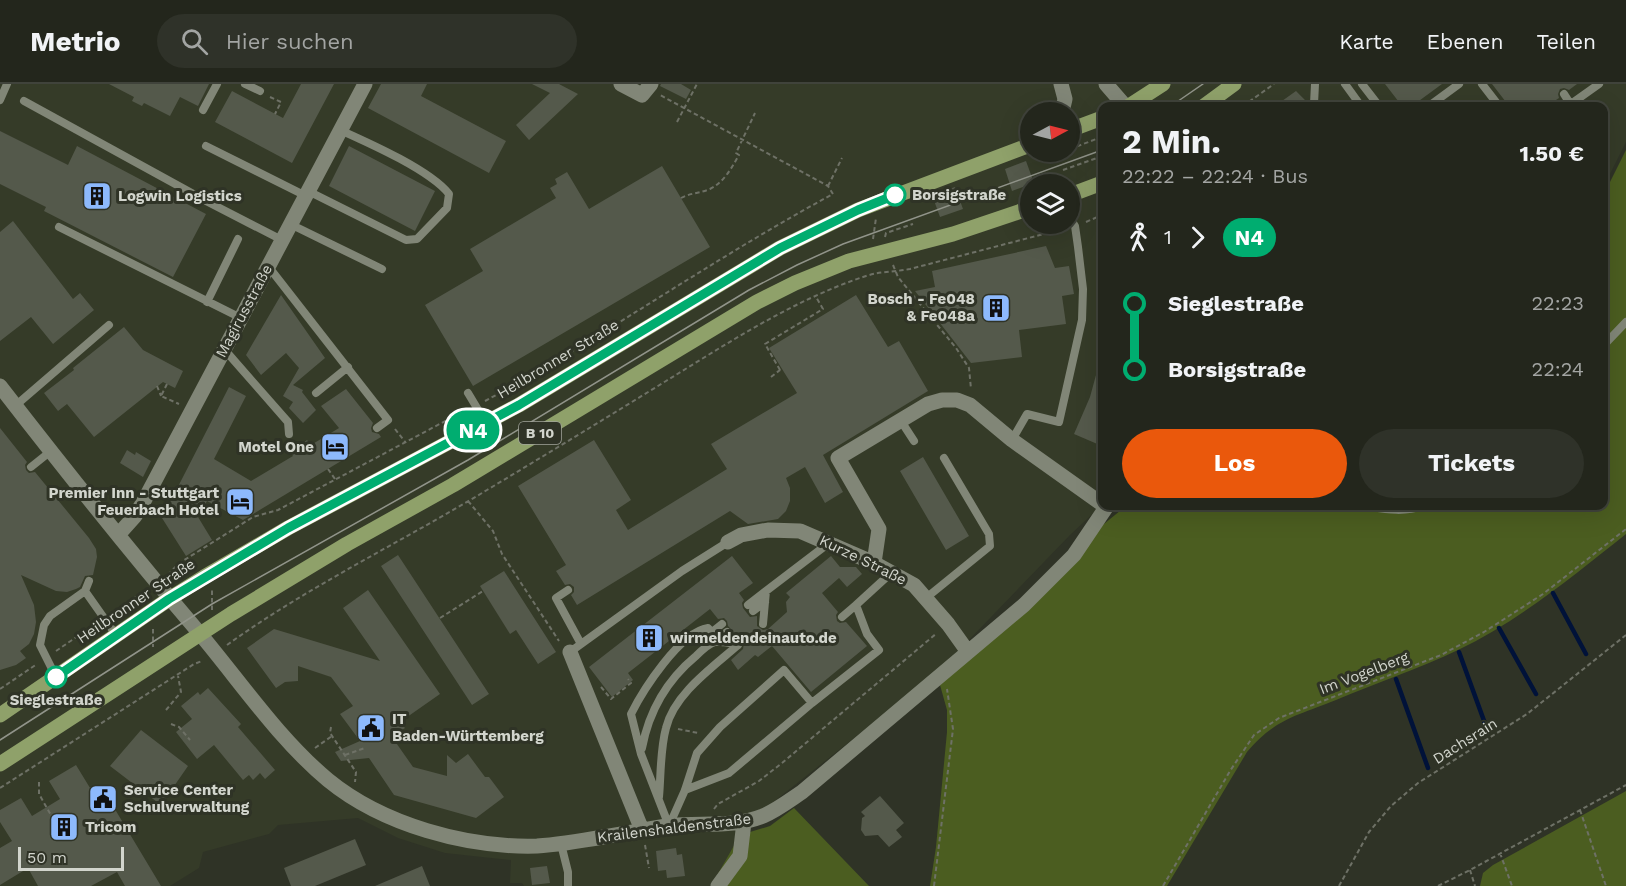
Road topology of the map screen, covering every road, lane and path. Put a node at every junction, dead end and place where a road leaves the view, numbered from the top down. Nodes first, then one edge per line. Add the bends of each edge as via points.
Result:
1 (7, 84) edge
2 (217, 84) edge
3 (245, 84) edge
4 (364, 84) edge
5 (621, 84) edge
6 (697, 84) edge
7 (1061, 84) edge
8 (1106, 84) edge
9 (1163, 84) edge
10 (1234, 84) edge
11 (1274, 84) edge
12 (1315, 84) edge
13 (1345, 84) edge
14 (1362, 84) edge
15 (1459, 84) edge
16 (1482, 84) edge
17 (1599, 84) edge
18 (1589, 87) edge
19 (646, 89) edge
20 (260, 91) joint
21 (1564, 94) dead end
22 (0, 99) edge
23 (24, 101) dead end
24 (1065, 102) edge
25 (1123, 102) edge
26 (1134, 102) edge
27 (1212, 102) edge
28 (1249, 102) edge
29 (1314, 102) edge
30 (1358, 102) edge
31 (1376, 102) edge
32 (1434, 102) edge
33 (1496, 102) edge
34 (1568, 102) edge
35 (1574, 102) edge
36 (684, 108) junction
37 (203, 110) dead end
38 (755, 113) dead end
39 (275, 114) dead end
40 (1098, 120) edge
41 (677, 122) dead end
42 (1080, 126) edge
43 (340, 130) junction
44 (1098, 138) edge
45 (743, 140) junction
46 (1080, 145) edge
47 (206, 146) dead end
48 (1020, 149) edge
49 (842, 158) dead end
50 (1098, 158) dead end
51 (1063, 170) dead end
52 (1098, 184) edge
53 (828, 186) junction
54 (1080, 191) edge
55 (307, 193) junction
56 (681, 198) dead end
57 (858, 210) junction
58 (1020, 211) edge
59 (1098, 216) edge
60 (1080, 220) edge
61 (290, 224) junction
62 (913, 224) dead end
63 (59, 227) dead end
64 (1043, 234) edge
65 (1074, 234) edge
66 (238, 239) dead end
67 (282, 240) junction
68 (886, 244) junction
69 (268, 266) junction
70 (382, 269) dead end
71 (895, 271) junction
72 (816, 297) junction
73 (207, 302) junction
74 (241, 318) junction
75 (1626, 322) edge
76 (109, 326) dead end
77 (1608, 341) edge
78 (224, 349) junction
79 (348, 368) junction
80 (771, 377) dead end
81 (167, 384) dead end
82 (0, 386) edge
83 (157, 386) dead end
84 (316, 393) dead end
85 (468, 393) dead end
86 (160, 396) junction
87 (476, 405) junction
88 (970, 405) junction
89 (15, 406) junction
90 (192, 410) junction
91 (388, 420) junction
92 (901, 421) junction
93 (486, 423) junction
94 (376, 428) dead end
95 (289, 434) dead end
96 (1012, 440) junction
97 (914, 441) dead end
98 (406, 443) junction
99 (51, 451) junction
100 (944, 458) dead end
101 (31, 467) dead end
102 (328, 469) dead end
103 (335, 479) junction
104 (468, 501) junction
105 (1098, 501) edge
106 (1102, 510) edge
107 (1626, 529) edge
108 (118, 535) junction
109 (728, 542) joint
110 (829, 543) junction
111 (874, 563) junction
112 (891, 573) junction
113 (89, 580) dead end
114 (156, 583) junction
115 (213, 585) dead end
116 (568, 590) dead end
117 (67, 591) dead end
118 (85, 591) junction
119 (483, 591) dead end
120 (766, 591) junction
121 (926, 598) junction
122 (169, 599) junction
123 (68, 603) junction
124 (856, 605) junction
125 (212, 611) dead end
126 (842, 617) dead end
127 (440, 618) dead end
128 (103, 619) junction
129 (135, 622) junction
130 (200, 634) junction
131 (116, 635) junction
132 (1626, 635) edge
133 (727, 638) junction
134 (927, 641) dead end
135 (575, 648) junction
136 (172, 652) junction
137 (215, 652) junction
138 (968, 652) junction
139 (47, 657) junction
140 (178, 674) junction
141 (939, 675) junction
142 (56, 677) junction
143 (628, 679) dead end
144 (597, 681) dead end
145 (0, 689) edge
146 (812, 703) junction
147 (166, 710) dead end
148 (0, 715) edge
149 (171, 724) dead end
150 (331, 726) dead end
151 (666, 727) junction
152 (332, 736) junction
153 (712, 736) junction
154 (190, 740) dead end
155 (316, 747) dead end
156 (365, 748) dead end
157 (641, 754) junction
158 (345, 755) junction
159 (0, 764) edge
160 (356, 772) dead end
161 (39, 782) dead end
162 (1626, 785) edge
163 (0, 788) edge
164 (685, 790) junction
165 (659, 801) junction
166 (718, 804) dead end
167 (1580, 810) junction
168 (52, 817) dead end
169 (744, 822) junction
170 (669, 826) junction
171 (642, 830) junction
172 (561, 843) junction
173 (1500, 853) junction
174 (649, 868) dead end
175 (1470, 870) junction
176 (568, 886) edge
177 (718, 886) edge
178 (934, 886) edge
179 (1163, 886) edge
180 (1339, 886) edge
181 (1438, 886) edge
182 (1474, 886) edge
183 (1512, 886) edge
184 (1606, 886) edge

1 - 22 lane
2 - 37 lane
3 - 20 lane
4 - 43 street, Magirusstraße
5 - 19 street
6 - 36 path
7 - 24 street
8 - 25 street
9 - 26 main road
10 - 27 main road
11 - 28 path
12 - 29 lane
13 - 30 lane
14 - 31 lane
15 - 32 lane
16 - 33 lane
17 - 18 lane
18 - 35 lane
19 - 36 path
20 - 39 path via 281,102
21 - 34 lane
23 - 67 lane
36 - 41 path
36 - 45 path
38 - 45 path
40 - 42 main road
43 - 55 street, Magirusstraße
43 - 55 lane via 442,184 449,194 447,208 417,239 406,240
44 - 46 path
45 - 53 path
45 - 56 path via 725,178 709,189
47 - 55 lane
48 - 57 main road, Heilbronner Straße / B 10
49 - 53 path
50 - 51 path
52 - 54 main road
53 - 87 path via 833,194
55 - 61 street, Magirusstraße
57 - 68 path via 863,222 876,218 873,241
57 - 93 main road, Heilbronner Straße / B 10 via 780,248
58 - 68 main road, B 10 via 953,234
59 - 60 path
61 - 67 street, Magirusstraße
61 - 70 lane
62 - 68 path via 886,232
63 - 73 lane
64 - 71 path
65 - 96 lane via 1083,289 1082,320 1059,422 1028,414
66 - 73 lane
67 - 69 street, Magirusstraße
68 - 130 main road, B 10 via 758,302
69 - 74 street, Magirusstraße
69 - 79 lane
71 - 72 path via 864,276
71 - 88 path via 969,368
72 - 80 path via 823,309 765,345 782,370
72 - 104 path via 746,333
73 - 74 lane
74 - 78 street, Magirusstraße
75 - 77 lane
76 - 89 lane
78 - 90 street, Magirusstraße
78 - 95 lane via 288,422
79 - 84 lane
79 - 91 lane
81 - 86 path
82 - 89 street
83 - 86 path
85 - 87 lane
86 - 90 path
87 - 93 lane
87 - 98 path
88 - 92 street via 942,400
88 - 96 street
89 - 99 street
90 - 108 street, Magirusstraße via 135,516
91 - 94 lane
91 - 98 path
92 - 97 lane
92 - 111 street via 838,458 879,529
93 - 122 main road, Heilbronner Straße / B 10 via 288,528
96 - 105 street
98 - 103 path
99 - 101 lane
99 - 108 street
100 - 121 lane via 989,534 990,546
102 - 103 path
103 - 114 path via 278,510 253,517 181,562
104 - 135 path via 493,531 502,554 560,642
104 - 137 path via 322,583
106 - 138 street, Krailenshaldenstraße via 1074,555 1024,605
107 - 179 path, Im Vogelberg via 1543,594 1484,632 1441,655 1279,718 1254,735
108 - 114 street
109 - 110 street, Kurze Straße via 768,530 800,531
109 - 135 lane
110 - 111 street, Kurze Straße
110 - 120 lane
111 - 112 street, Kurze Straße
112 - 121 street, Kurze Straße via 914,585
112 - 124 lane
113 - 118 lane
114 - 122 street
114 - 128 path
115 - 125 path
116 - 135 lane via 556,598
117 - 123 lane
118 - 123 lane
118 - 128 lane
119 - 127 path
120 - 120 lane via 757,614 765,602
121 - 138 street, Kurze Straße
122 - 129 main road, Heilbronner Straße / B 10
122 - 130 street, Krailenshaldenstraße
123 - 139 lane via 44,625 40,645
124 - 126 lane
124 - 146 lane via 867,634 879,650
128 - 131 lane
128 - 139 path
129 - 131 main road, Heilbronner Straße / B 10
129 - 136 path via 141,632 153,624 153,649 165,641
130 - 136 main road, B 10
130 - 137 street, Krailenshaldenstraße
131 - 142 main road, Heilbronner Straße / B 10
132 - 180 path, Dachsrain via 1527,714 1418,783 1369,832
133 - 151 lane
133 - 157 lane via 712,643 684,666 669,685 646,727
133 - 157 lane via 708,628 701,629 672,652 631,714
134 - 166 path via 759,781
135 - 171 street
136 - 159 main road, B 10
137 - 140 path
137 - 172 street, Krailenshaldenstraße via 302,755 353,798 400,820 456,839 514,846
138 - 141 street, Krailenshaldenstraße
139 - 142 lane
139 - 145 path
140 - 147 path via 181,693
140 - 163 path
141 - 169 street, Krailenshaldenstraße via 802,792 765,815
141 - 178 path via 946,688 953,729
142 - 148 main road, Heilbronner Straße / B 10
143 - 144 path via 633,682 611,699
146 - 153 lane via 787,668
146 - 164 lane via 729,773
149 - 154 path
150 - 152 path
151 - 153 path
151 - 165 lane
152 - 155 path
152 - 158 path
153 - 164 lane via 697,753
156 - 158 path
157 - 165 lane
158 - 160 path
161 - 168 path via 39,794
162 - 167 path
164 - 170 lane
165 - 170 lane
167 - 173 path
167 - 184 path
169 - 170 street, Krailenshaldenstraße
169 - 177 street via 740,856
170 - 171 street, Krailenshaldenstraße
171 - 172 street, Krailenshaldenstraße
171 - 174 path
172 - 176 lane
173 - 175 path
173 - 183 path
175 - 181 path
175 - 182 path

